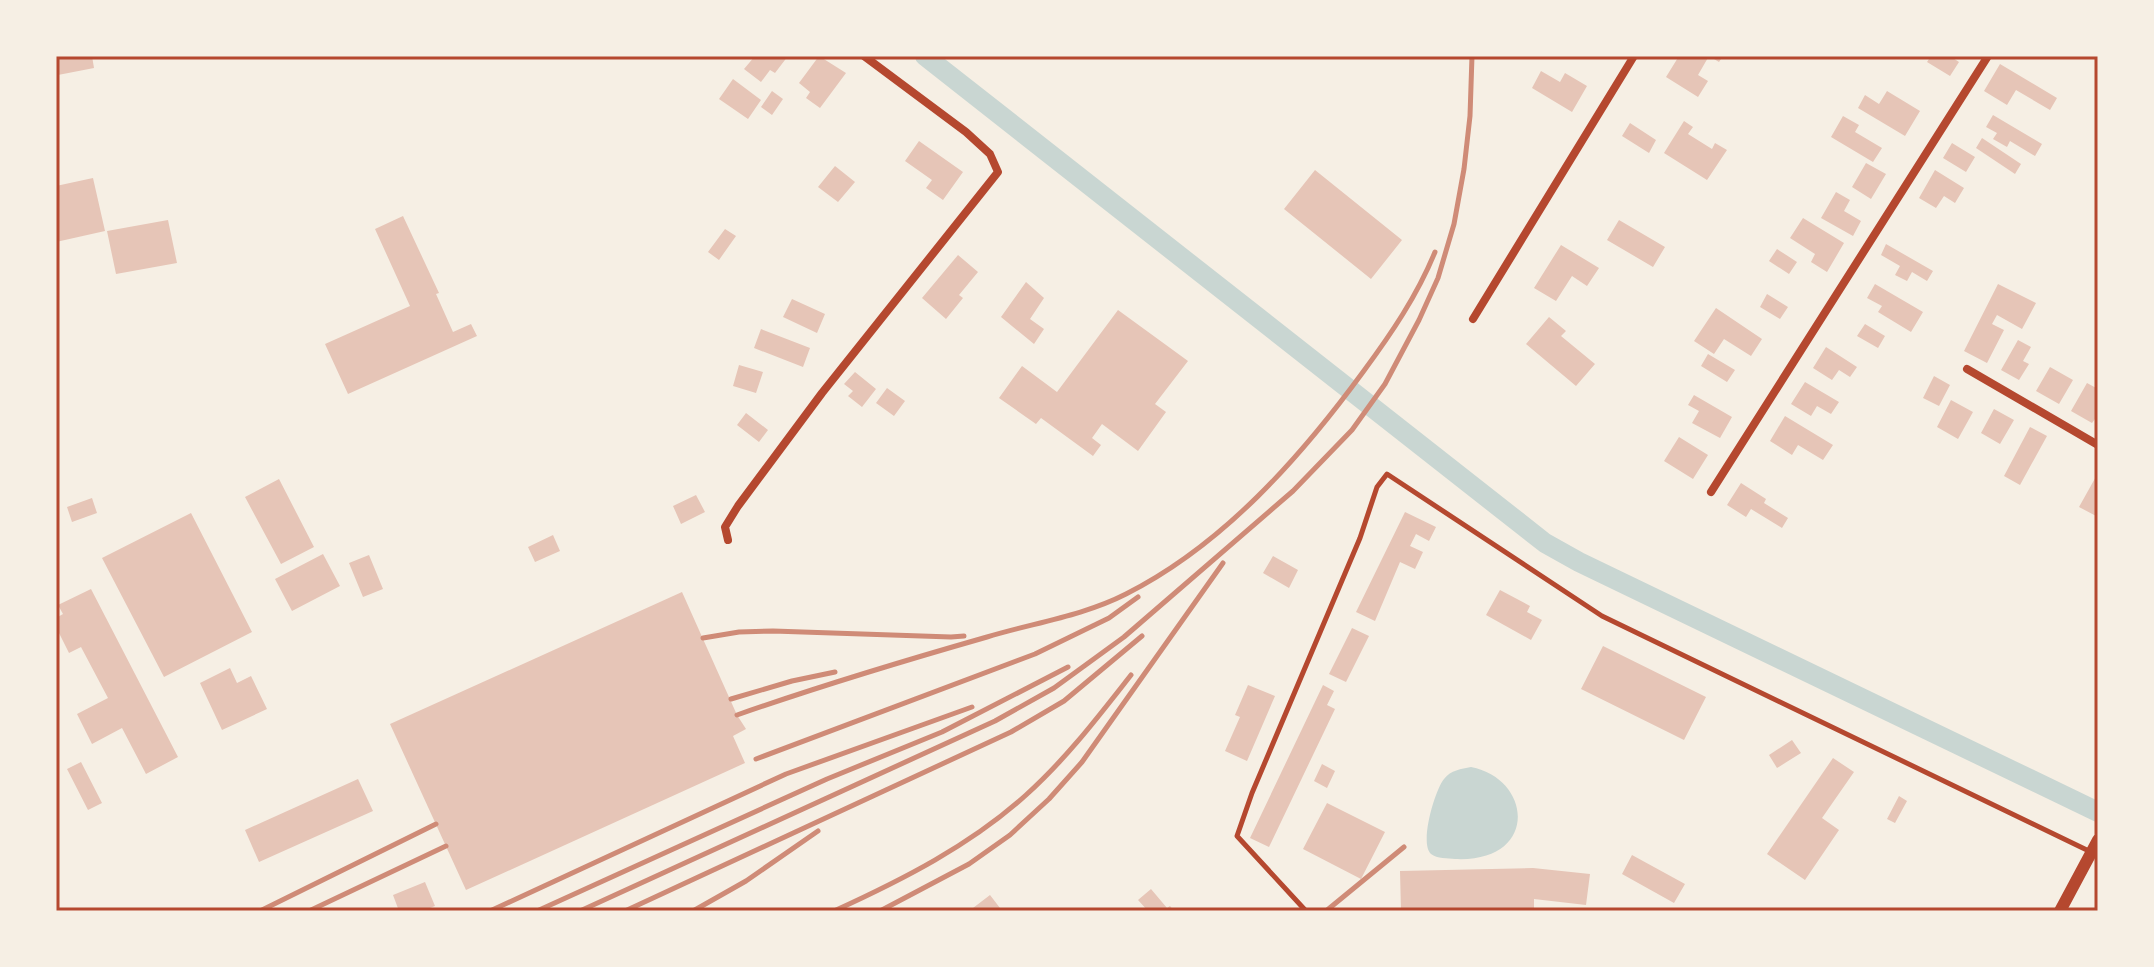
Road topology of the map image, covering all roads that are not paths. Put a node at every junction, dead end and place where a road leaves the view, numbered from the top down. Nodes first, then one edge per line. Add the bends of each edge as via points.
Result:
1 (864, 56) edge
2 (1634, 56) edge
3 (1988, 56) edge
4 (1473, 319) dead end
5 (1967, 369) dead end
6 (2098, 445) edge
7 (1711, 492) dead end
8 (728, 540) dead end
9 (2096, 849) edge
10 (1306, 911) edge
11 (2060, 911) edge

1 - 8 street via 966,132 990,154 998,172 738,506 725,527
2 - 4 street
3 - 7 street
5 - 6 street
9 - 10 lane via 1602,616 1387,474 1377,487 1237,836
9 - 11 street

